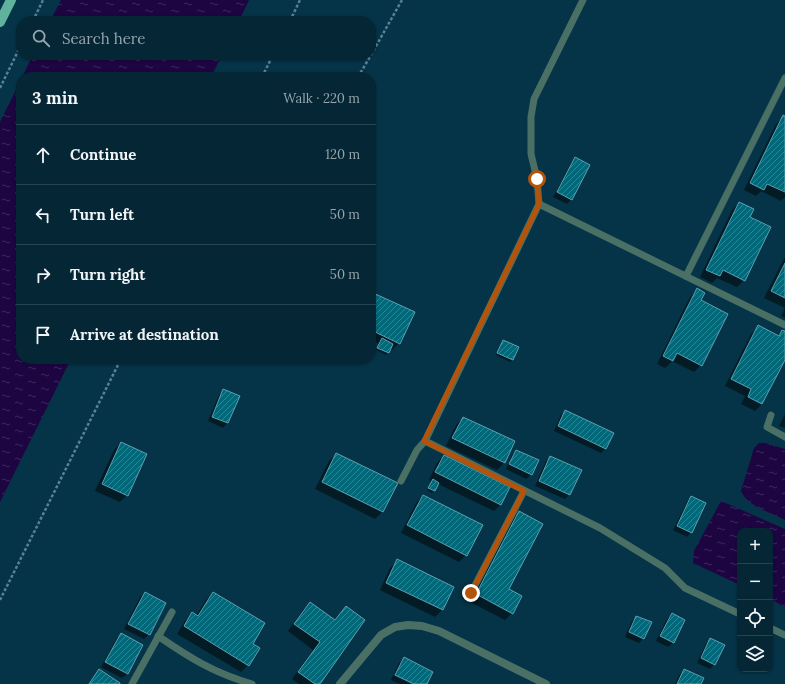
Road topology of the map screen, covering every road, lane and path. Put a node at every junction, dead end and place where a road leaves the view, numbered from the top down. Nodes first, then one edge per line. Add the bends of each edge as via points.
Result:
1 (11, 0) edge
2 (44, 0) edge
3 (300, 0) edge
4 (402, 0) edge
5 (582, 0) edge
6 (36, 16) edge
7 (292, 16) edge
8 (0, 22) edge
9 (376, 46) edge
10 (16, 55) edge
11 (270, 60) edge
12 (368, 60) edge
13 (264, 72) edge
14 (361, 72) edge
15 (785, 78) edge
16 (0, 88) edge
17 (539, 204) junction
18 (686, 276) junction
19 (785, 325) edge
20 (118, 364) edge
21 (771, 415) dead end
22 (785, 437) edge
23 (424, 441) junction
24 (401, 481) dead end
25 (524, 491) junction
26 (471, 593) dead end
27 (0, 600) edge
28 (172, 612) dead end
29 (737, 613) edge
30 (773, 630) edge
31 (158, 636) junction
32 (785, 636) edge
33 (132, 684) edge
34 (252, 684) edge
35 (340, 684) edge
36 (546, 684) edge

1 - 8 main road
2 - 6 path
3 - 7 path
4 - 9 path
5 - 17 lane via 534,99 531,154
10 - 16 path
11 - 13 path
12 - 14 path
15 - 18 lane
17 - 18 lane
17 - 23 lane
18 - 19 lane
20 - 27 path
21 - 22 lane via 768,427
23 - 24 lane
23 - 25 lane
25 - 26 lane
25 - 29 lane via 600,528 665,568 685,588
28 - 31 lane
30 - 32 lane
31 - 33 lane
31 - 34 lane via 209,668
35 - 36 street via 381,635 395,627 408,625 439,631

